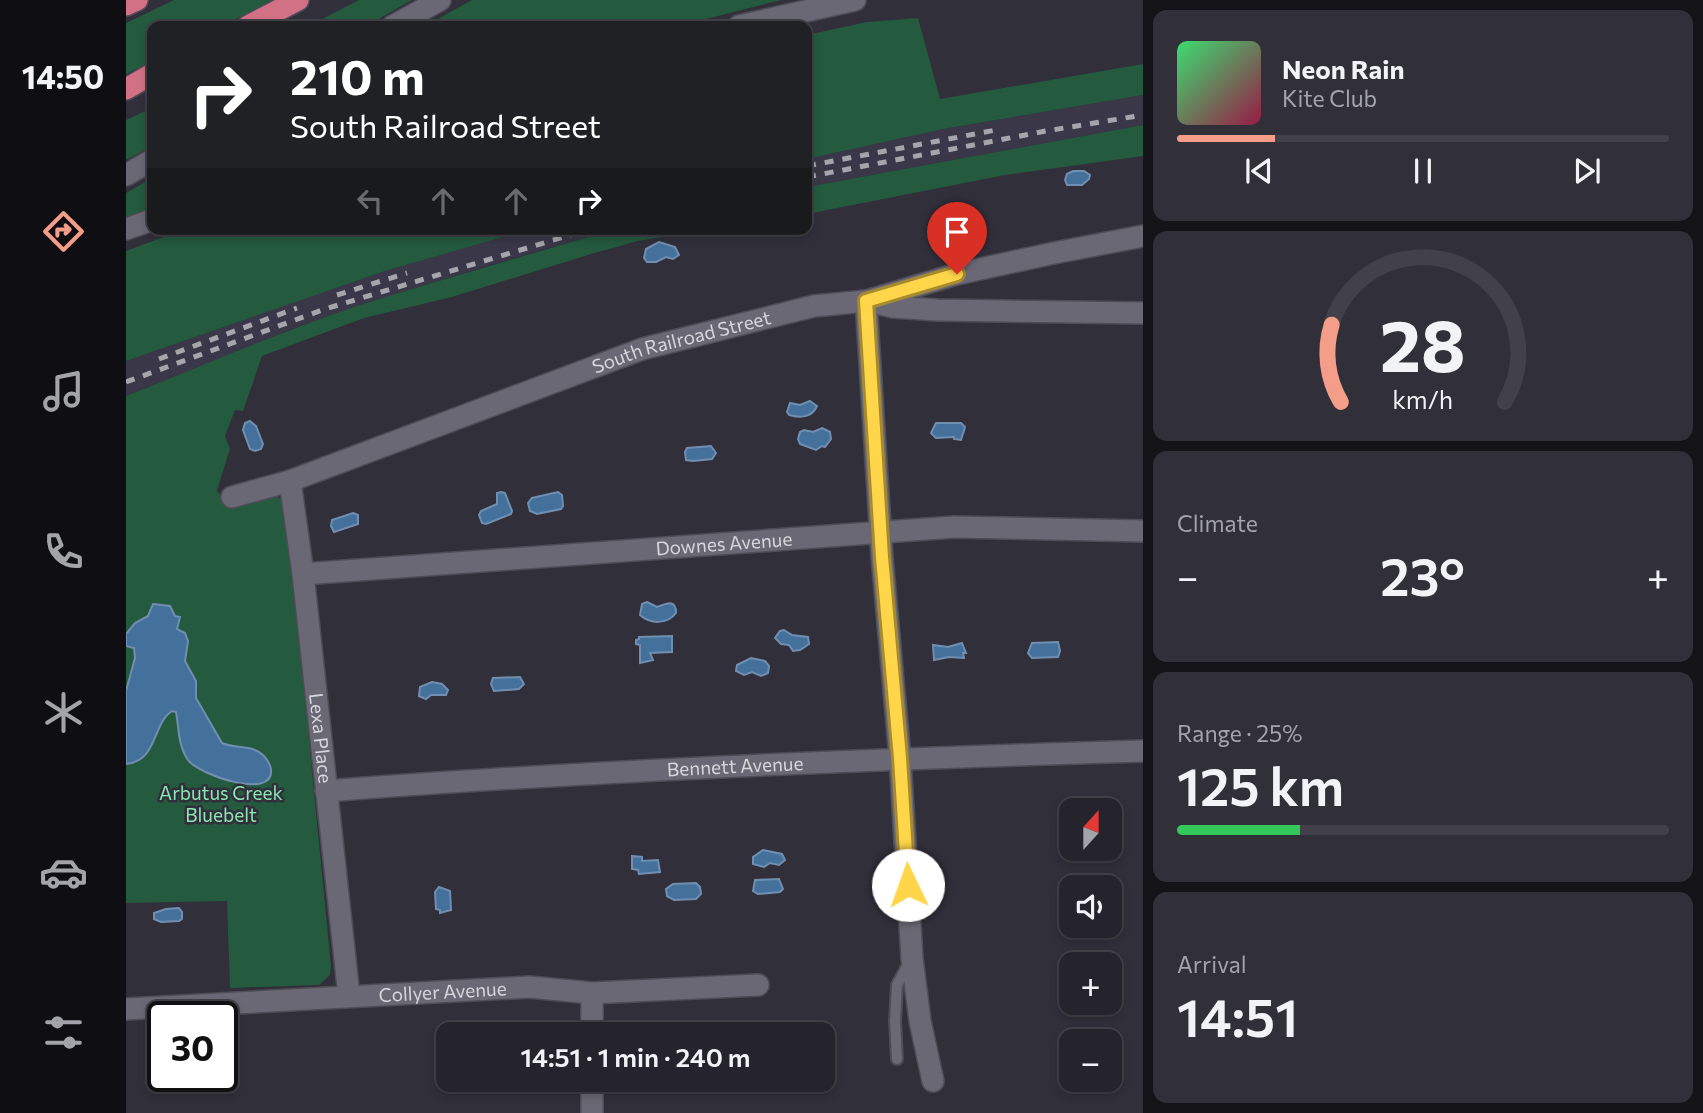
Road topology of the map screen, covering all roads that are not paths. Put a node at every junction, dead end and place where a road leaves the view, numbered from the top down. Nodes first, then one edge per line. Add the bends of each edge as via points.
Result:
1 (137, 0) edge
2 (298, 0) edge
3 (440, 0) edge
4 (855, 0) edge
5 (126, 5) edge
6 (258, 21) edge
7 (402, 21) edge
8 (761, 21) edge
9 (147, 76) edge
10 (126, 87) edge
11 (147, 163) edge
12 (126, 175) edge
13 (147, 222) edge
14 (126, 229) edge
15 (1143, 236) edge
16 (866, 301) junction
17 (1143, 313) edge
18 (290, 481) junction
19 (232, 497) dead end
20 (1143, 531) edge
21 (882, 533) junction
22 (303, 574) junction
23 (1143, 751) edge
24 (900, 758) junction
25 (326, 791) junction
26 (912, 958) junction
27 (758, 985) dead end
28 (592, 993) junction
29 (349, 996) junction
30 (126, 1009) edge
31 (592, 1022) edge
32 (897, 1059) dead end
33 (933, 1081) dead end
34 (592, 1092) edge
35 (592, 1113) edge

1 - 5 highway
2 - 6 highway
3 - 7 street
4 - 8 street
9 - 10 highway
11 - 12 street
13 - 14 street
15 - 16 street, South Railroad Street via 957,274
16 - 17 street via 937,310
16 - 18 street, South Railroad Street via 814,306 642,349
16 - 21 street
18 - 19 street, South Railroad Street
18 - 22 street, Lexa Place
20 - 21 street, Downes Avenue via 954,527
21 - 22 street, Downes Avenue
21 - 24 street
22 - 25 street, Lexa Place
23 - 24 street, Bennett Avenue
24 - 25 street, Bennett Avenue via 574,773
24 - 26 street
25 - 29 street, Lexa Place
26 - 32 lane via 897,985
26 - 33 street
27 - 28 street, Collyer Avenue
28 - 29 street, Collyer Avenue via 529,987
28 - 31 street
29 - 30 street, Collyer Avenue
34 - 35 street

